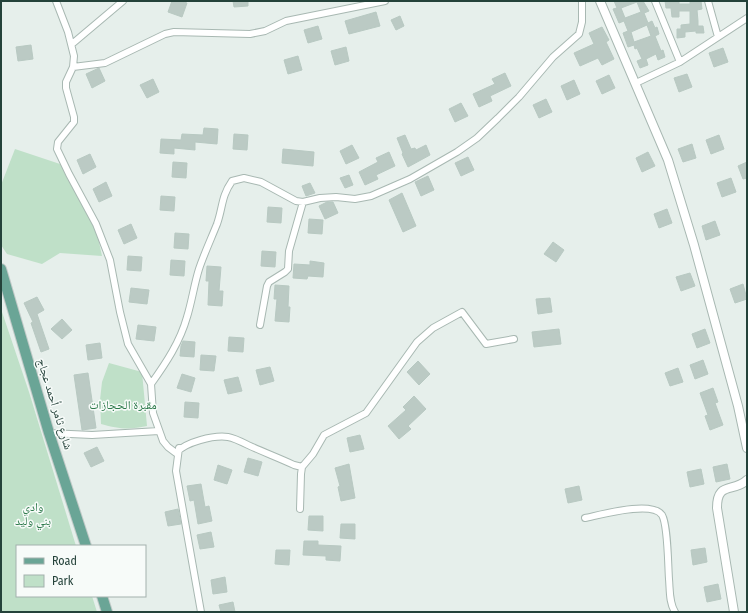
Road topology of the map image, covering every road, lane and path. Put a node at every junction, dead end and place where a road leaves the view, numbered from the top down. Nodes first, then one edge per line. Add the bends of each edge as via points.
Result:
1 (56, 1) edge
2 (123, 1) edge
3 (385, 1) edge
4 (582, 1) edge
5 (600, 1) edge
6 (655, 1) edge
7 (708, 1) edge
8 (747, 18) edge
9 (718, 37) junction
10 (72, 44) junction
11 (680, 62) junction
12 (73, 67) junction
13 (636, 83) junction
14 (303, 202) junction
15 (1, 269) edge
16 (260, 325) dead end
17 (514, 339) dead end
18 (151, 384) junction
19 (159, 431) junction
20 (49, 433) junction
21 (179, 448) junction
22 (747, 448) edge
23 (302, 467) junction
24 (747, 480) edge
25 (300, 509) dead end
26 (585, 518) dead end
27 (86, 545) edge
28 (102, 597) edge
29 (107, 612) edge
30 (201, 612) edge
31 (675, 612) edge
32 (734, 612) edge

1 - 10 street
2 - 10 street
3 - 12 street via 286,21 265,31 250,34 174,32 105,63
4 - 14 street via 582,22 578,34 477,138 410,178 371,196 355,199 320,198
5 - 13 street
6 - 11 street
7 - 9 street
8 - 9 street
9 - 11 street
10 - 12 street
11 - 13 street
12 - 18 street via 66,88 74,122 58,142 57,150 96,224 112,264 128,344
13 - 22 street via 668,160 694,245
14 - 16 street via 289,251 288,268 267,286
14 - 18 street via 296,201 261,182 244,178 232,181 226,189 219,220 199,267 183,331 171,355
15 - 20 main road, شارع ثامر أحمد عجاج
17 - 23 street via 486,344 462,312 433,328 417,342 366,413 324,435
18 - 19 street via 153,413
19 - 20 street via 92,435
19 - 21 street via 168,448 176,453
20 - 27 main road, شارع ثامر أحمد عجاج
21 - 23 street via 214,437 228,437
21 - 30 street via 176,471
23 - 25 street
24 - 32 street via 741,485 726,488 720,492 717,499
26 - 31 street via 634,509 651,509 662,515 667,539 670,597
28 - 29 main road

